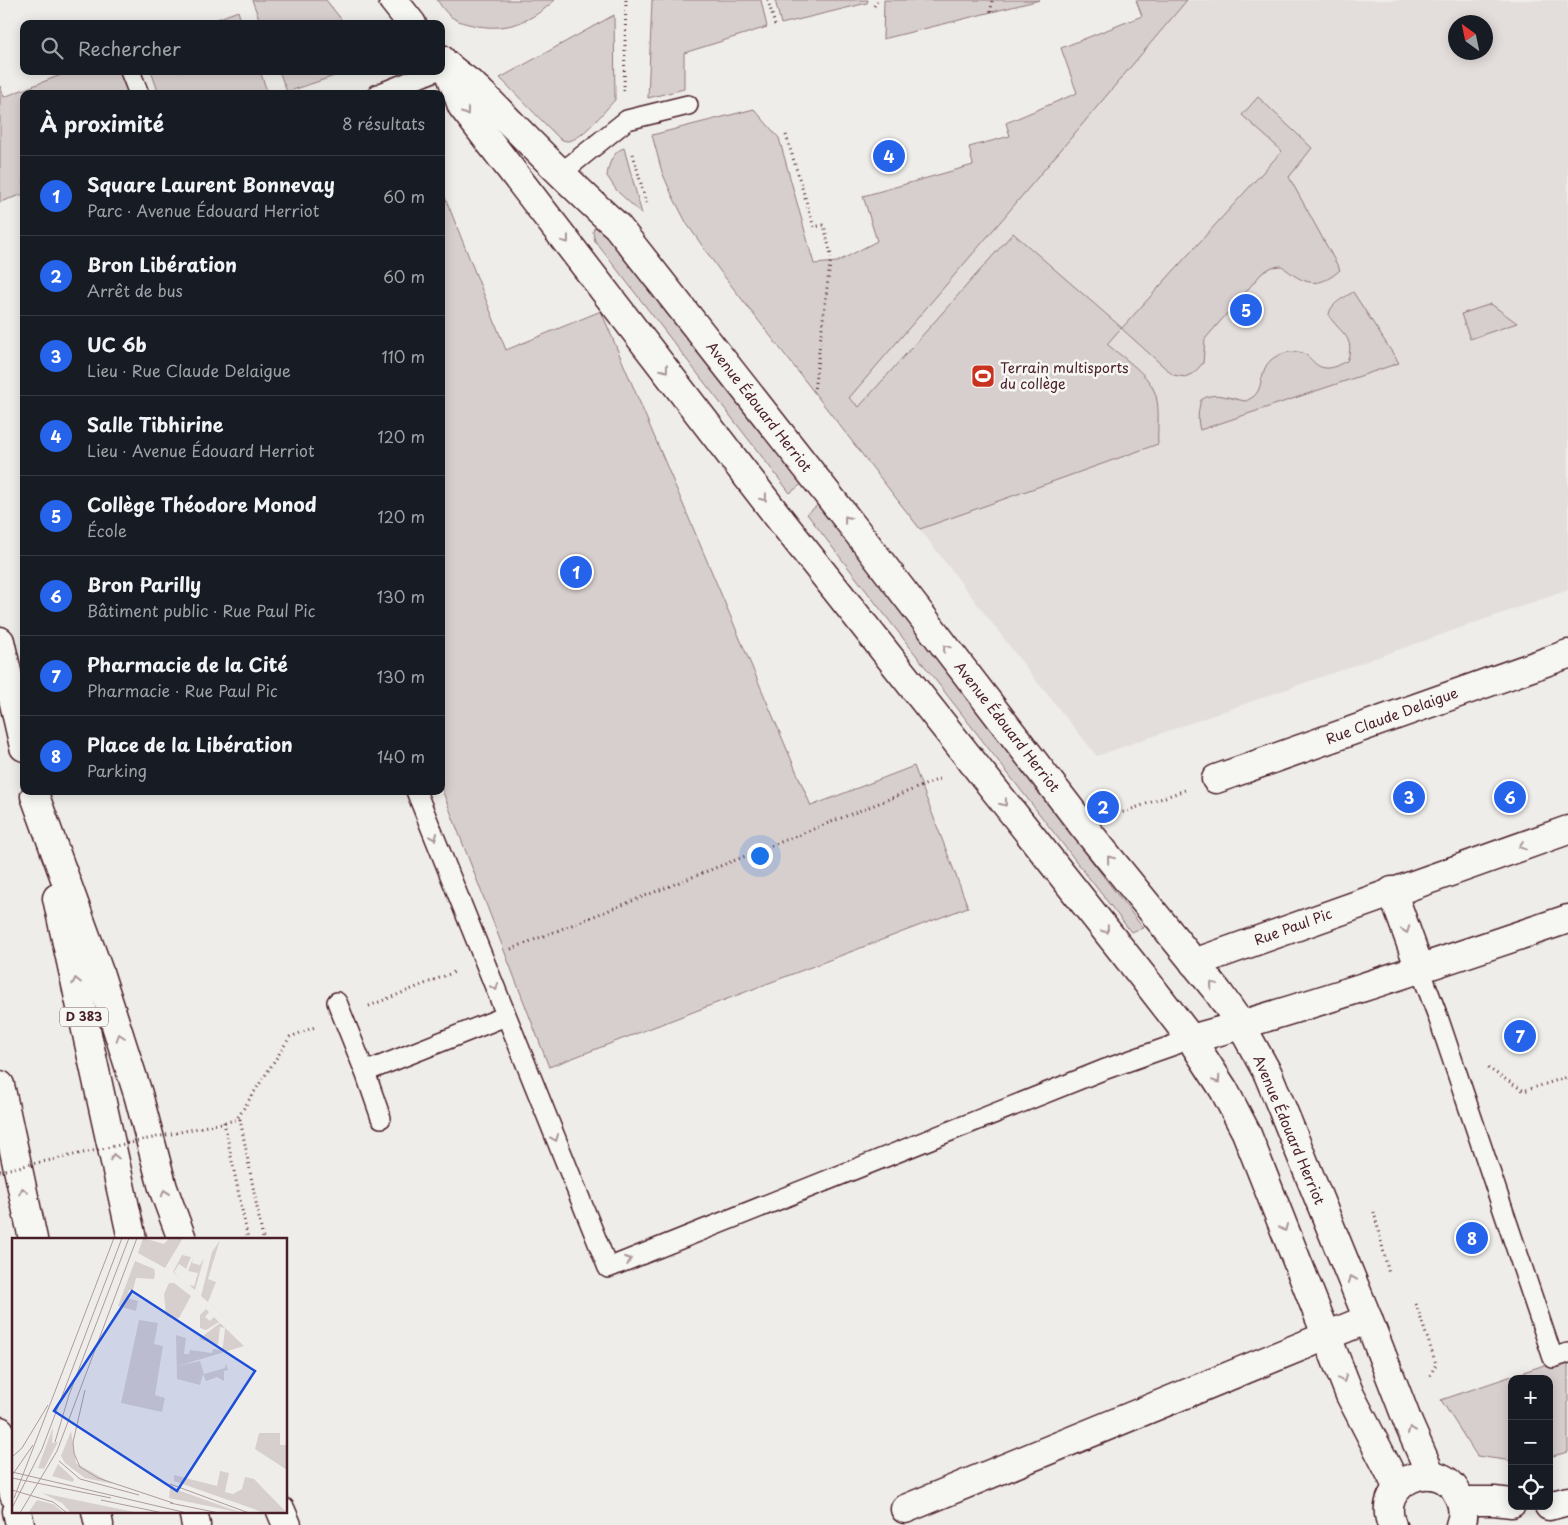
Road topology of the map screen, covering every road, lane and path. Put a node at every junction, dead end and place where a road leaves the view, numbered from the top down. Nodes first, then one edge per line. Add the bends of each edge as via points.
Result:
1 (393, 0) edge
2 (626, 0) edge
3 (768, 0) edge
4 (877, 0) edge
5 (992, 0) edge
6 (874, 6) dead end
7 (991, 12) dead end
8 (409, 20) edge
9 (775, 25) dead end
10 (445, 69) edge
11 (445, 73) edge
12 (132, 75) edge
13 (423, 75) edge
14 (137, 90) edge
15 (387, 90) edge
16 (688, 105) dead end
17 (627, 120) junction
18 (786, 135) dead end
19 (561, 173) junction
20 (814, 391) dead end
21 (0, 641) edge
22 (1568, 654) edge
23 (20, 729) edge
24 (946, 777) dead end
25 (1216, 778) joint
26 (34, 795) edge
27 (34, 795) edge
28 (418, 795) edge
29 (1084, 827) junction
30 (1568, 830) edge
31 (1392, 892) junction
32 (1568, 919) edge
33 (483, 960) junction
34 (1194, 963) junction
35 (1420, 969) junction
36 (337, 1002) dead end
37 (364, 1008) dead end
38 (506, 1016) junction
39 (1241, 1025) junction
40 (318, 1026) dead end
41 (1190, 1039) junction
42 (1485, 1059) dead end
43 (365, 1072) junction
44 (1568, 1079) edge
45 (0, 1086) edge
46 (239, 1118) junction
47 (381, 1118) dead end
48 (224, 1122) junction
49 (0, 1171) edge
50 (1374, 1212) dead end
51 (33, 1238) edge
52 (132, 1238) edge
53 (182, 1238) edge
54 (248, 1238) edge
55 (263, 1238) edge
56 (1388, 1282) dead end
57 (1416, 1304) dead end
58 (1368, 1320) junction
59 (1327, 1336) junction
60 (1568, 1353) edge
61 (1426, 1385) dead end
62 (0, 1431) edge
63 (1430, 1475) junction
64 (12, 1486) edge
65 (1398, 1488) junction
66 (1568, 1501) edge
67 (1508, 1504) edge
68 (1553, 1505) edge
69 (905, 1508) dead end
70 (17, 1512) edge
71 (96, 1512) edge
72 (193, 1512) edge
73 (281, 1512) edge
74 (1460, 1513) edge
75 (20, 1525) edge
76 (99, 1525) edge
77 (196, 1525) edge
78 (287, 1525) edge
79 (1392, 1525) edge

1 - 8 main road
2 - 17 path via 623,99
3 - 9 path
4 - 6 path
5 - 7 path
10 - 19 main road, Avenue Édouard Herriot via 476,88
11 -> 41 main road via 462,106 783,523
12 - 14 lane
13 - 15 lane
16 - 17 lane
17 - 19 lane
18 - 20 path via 814,227 824,225 831,256
29 -> 19 main road, Avenue Édouard Herriot via 617,226
21 - 23 main road
22 - 25 main road, Rue Claude Delaigue
24 - 33 path
25 - 29 path
52 -> 26 main road, D 383
53 -> 27 main road via 99,972
28 -> 33 lane
34 -> 29 main road, Avenue Édouard Herriot
30 -> 31 main road, Rue Paul Pic
31 - 34 main road, Rue Paul Pic
31 -> 35 main road
32 - 35 main road
33 - 37 path
33 -> 38 lane
39 -> 34 main road, Avenue Édouard Herriot
35 - 39 main road
35 - 60 lane via 1553,1358
36 - 43 lane
38 -> 41 lane via 608,1268 1103,1070
38 - 43 lane
39 - 41 main road
58 -> 39 main road, Avenue Édouard Herriot via 1268,1074
40 - 46 path via 290,1037
41 -> 59 main road via 1224,1090 1246,1132
42 - 44 path via 1488,1068 1524,1091
43 - 47 lane
51 -> 45 main road
46 - 48 path, bridge
46 - 55 path
48 - 49 path, bridge
48 - 54 path
50 - 56 path via 1389,1273
57 - 61 path via 1436,1364
58 - 59 main road
63 -> 58 main road, Avenue Édouard Herriot
59 -> 65 main road via 1350,1395
59 - 69 main road
62 - 64 main road
63 - 65 main road via 1407,1480
63 - 74 main road via 1450,1483 1456,1491
65 - 79 main road via 1389,1509
66 - 68 main road
67 - 74 main road
70 - 75 main road
71 - 76 main road
72 - 77 main road
73 - 78 main road

